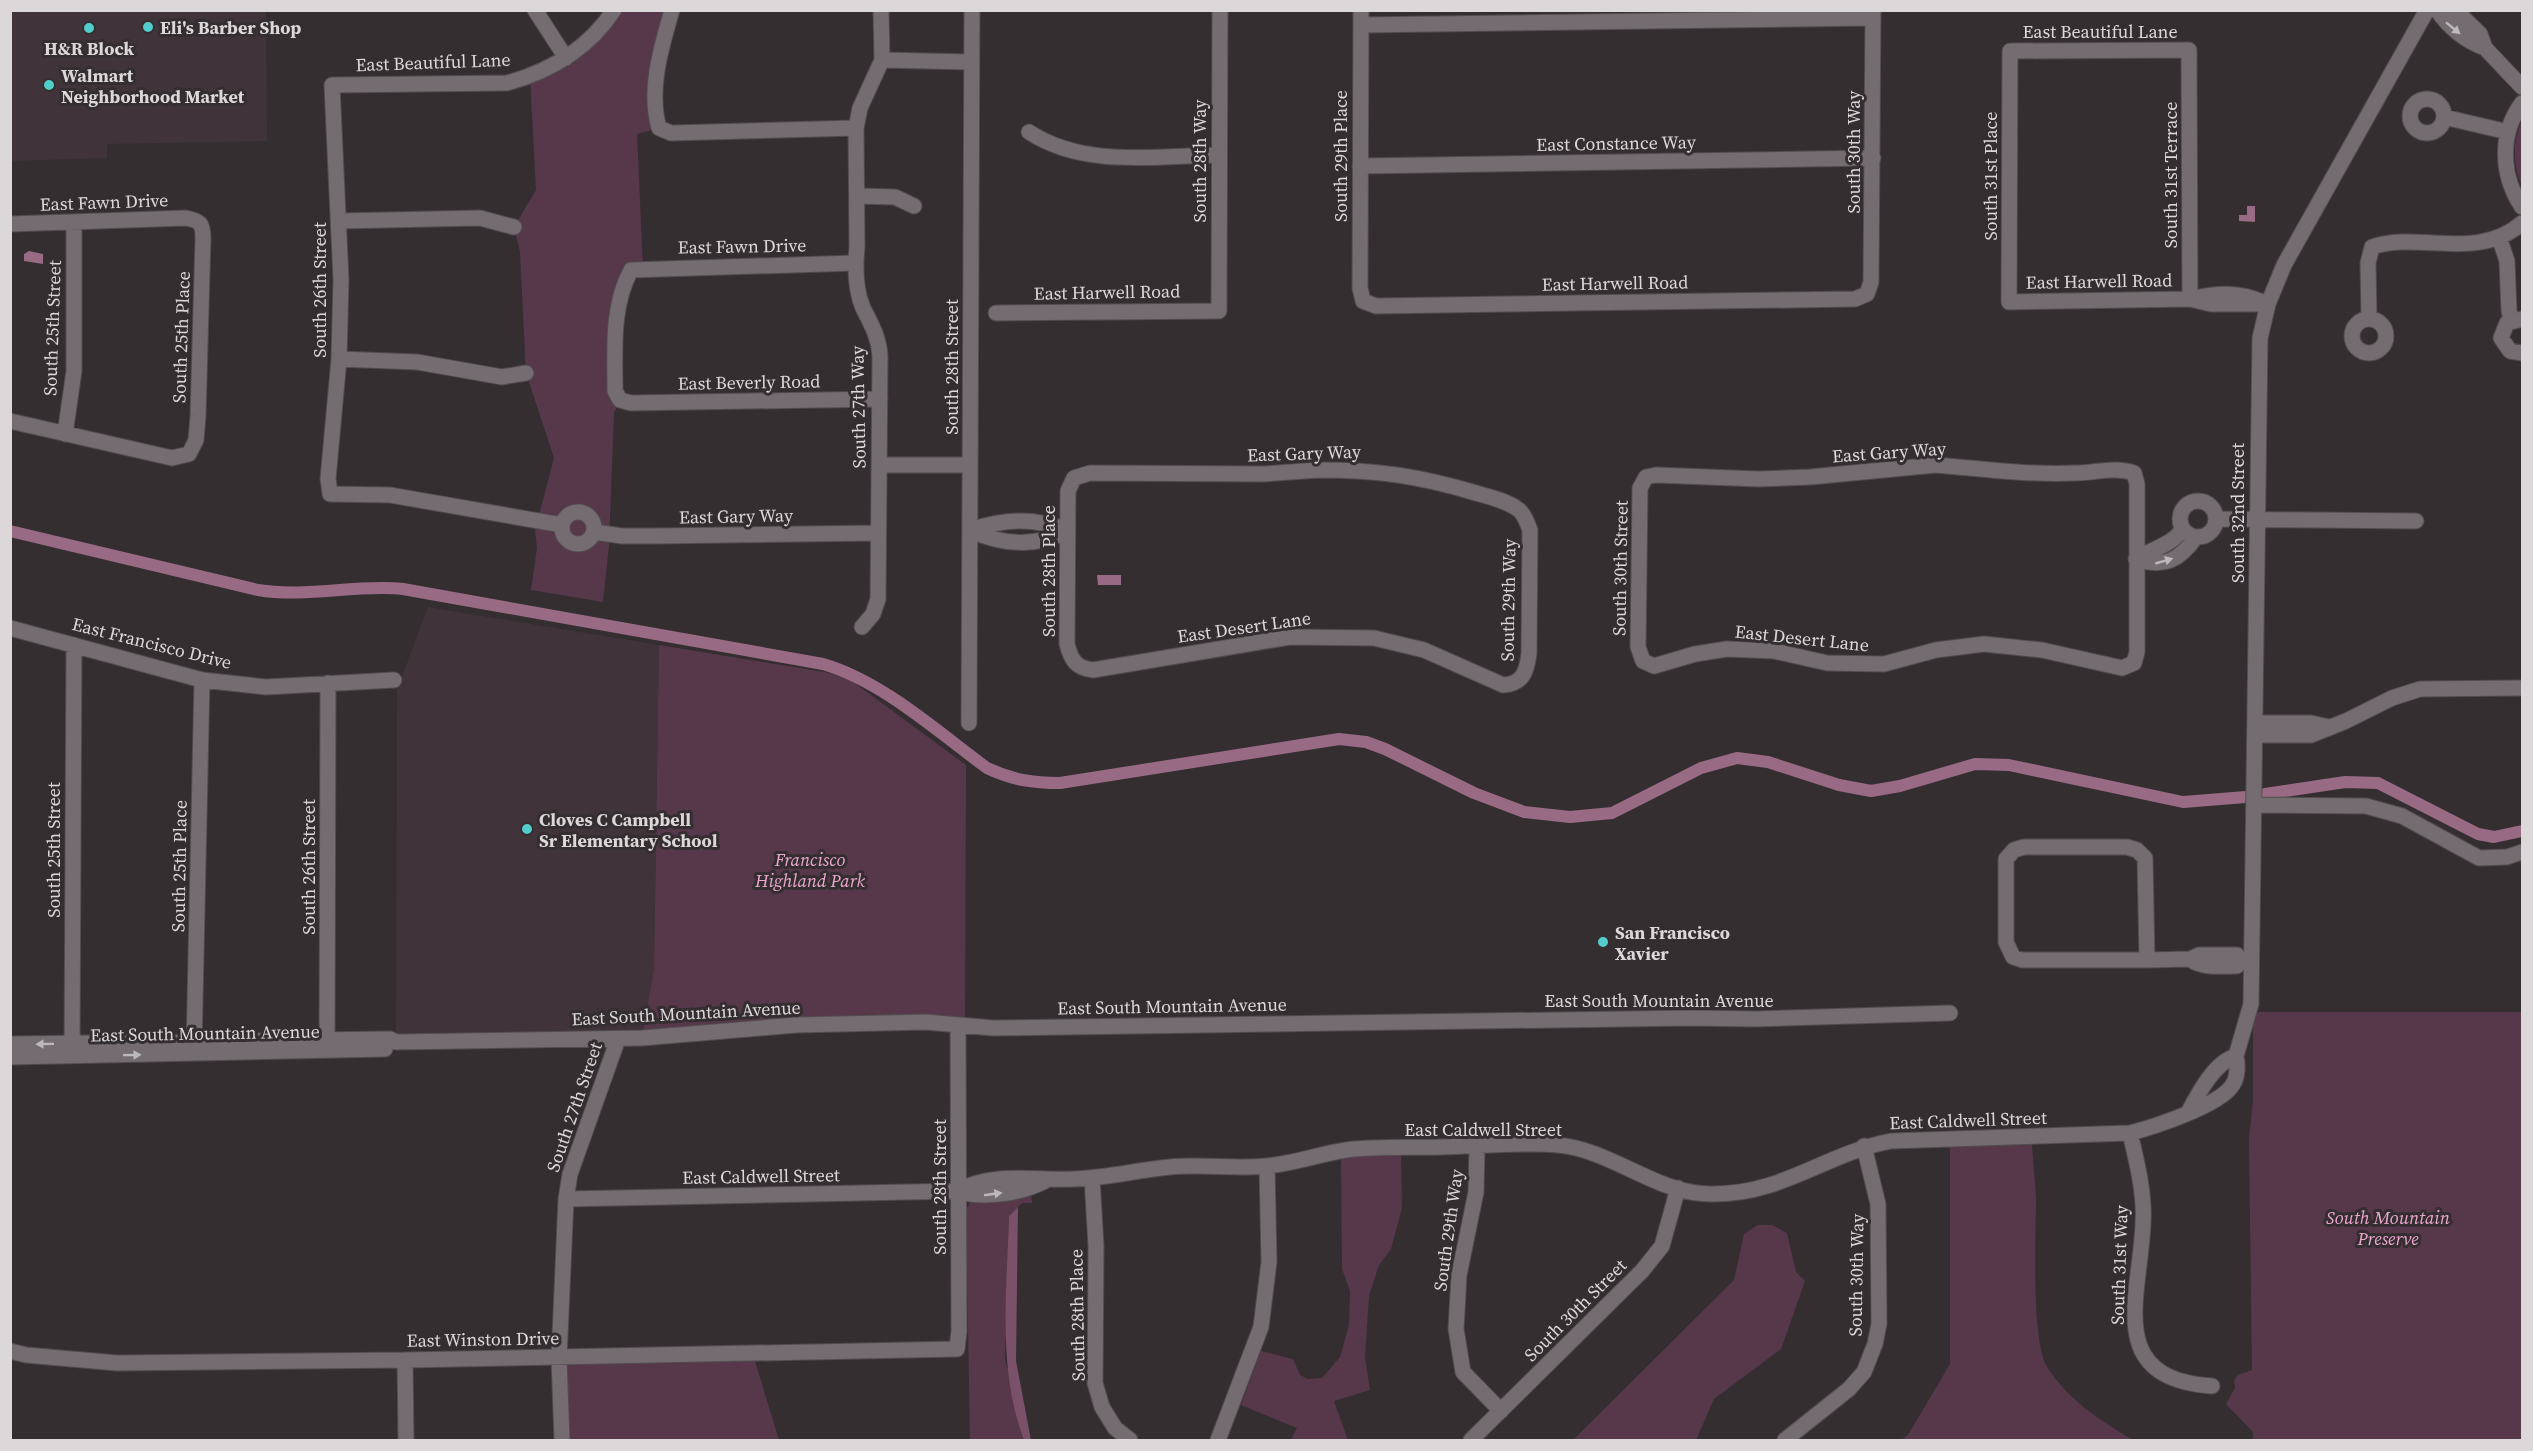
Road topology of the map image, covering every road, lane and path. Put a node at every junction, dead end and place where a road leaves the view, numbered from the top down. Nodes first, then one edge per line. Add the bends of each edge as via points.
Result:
1 (535, 10) edge
2 (614, 10) edge
3 (672, 10) edge
4 (881, 10) edge
5 (972, 10) edge
6 (1220, 10) edge
7 (2427, 10) edge
8 (2437, 10) edge
9 (2456, 10) edge
10 (1873, 14) edge
11 (1361, 18) edge
12 (2484, 48) junction
13 (2189, 50) joint
14 (2010, 51) joint
15 (566, 58) junction
16 (882, 60) junction
17 (971, 62) junction
18 (332, 85) joint
19 (2523, 87) edge
20 (2523, 103) edge
21 (2444, 117) dead end
22 (856, 128) junction
23 (1029, 132) dead end
24 (2508, 132) junction
25 (1218, 155) junction
26 (1873, 158) junction
27 (1360, 166) junction
28 (857, 196) junction
29 (914, 206) dead end
30 (2523, 207) edge
31 (198, 221) joint
32 (339, 221) junction
33 (74, 222) junction
34 (2523, 223) edge
35 (10, 224) edge
36 (514, 227) dead end
37 (2499, 237) junction
38 (855, 263) junction
39 (1867, 294) joint
40 (2190, 299) junction
41 (1363, 301) joint
42 (2009, 302) joint
43 (2268, 304) junction
44 (1219, 311) joint
45 (996, 313) dead end
46 (2369, 318) dead end
47 (2517, 320) edge
48 (2523, 353) edge
49 (339, 359) junction
50 (526, 373) dead end
51 (880, 399) junction
52 (620, 400) joint
53 (10, 421) edge
54 (65, 434) junction
55 (879, 465) junction
56 (970, 465) junction
57 (1646, 477) joint
58 (1074, 478) joint
59 (1526, 519) joint
60 (2217, 519) junction
61 (2256, 519) junction
62 (1017, 520) junction
63 (2416, 521) dead end
64 (562, 525) junction
65 (2183, 529) junction
66 (1067, 530) junction
67 (970, 531) junction
68 (594, 532) junction
69 (878, 533) junction
70 (2196, 537) junction
71 (1018, 543) junction
72 (2136, 559) junction
73 (862, 627) dead end
74 (10, 628) edge
75 (74, 645) junction
76 (1642, 661) joint
77 (1074, 663) joint
78 (202, 680) junction
79 (394, 680) dead end
80 (1520, 680) joint
81 (328, 683) junction
82 (2523, 688) edge
83 (969, 723) dead end
84 (2256, 729) junction
85 (2255, 799) junction
86 (2523, 852) edge
87 (2147, 960) junction
88 (2247, 961) junction
89 (1950, 1013) dead end
90 (958, 1025) junction
91 (618, 1039) junction
92 (10, 1044) edge
93 (327, 1044) junction
94 (194, 1047) junction
95 (71, 1049) junction
96 (2236, 1056) junction
97 (10, 1057) edge
98 (2210, 1080) junction
99 (2222, 1094) junction
100 (2189, 1111) junction
101 (2130, 1133) junction
102 (1477, 1146) junction
103 (1864, 1146) junction
104 (1267, 1166) junction
105 (1092, 1178) junction
106 (1678, 1188) junction
107 (957, 1191) junction
108 (566, 1199) junction
109 (957, 1348) joint
110 (10, 1351) edge
111 (559, 1358) junction
112 (405, 1360) junction
113 (2212, 1386) dead end
114 (1501, 1411) junction
115 (406, 1440) edge
116 (562, 1440) edge
117 (1130, 1440) edge
118 (1218, 1440) edge
119 (1471, 1440) edge
120 (1785, 1440) edge

1 - 15 street
2 - 15 street via 586,44
3 - 22 street via 656,72 659,129 671,133
4 - 16 street, South 27th Way
5 - 17 street, South 28th Street
6 - 25 street, South 28th Way
7 - 43 street, South 32nd Street via 2284,264
8 -> 12 street via 2472,43
9 - 12 street via 2480,34
10 - 11 street
10 - 26 street, South 30th Way
11 - 27 street, South 29th Place
12 - 19 street
13 - 14 street, East Beautiful Lane
13 - 40 street, South 31st Terrace
14 - 42 street, South 31st Place
15 - 18 street, East Beautiful Lane via 530,77 507,83
16 - 17 street
16 - 22 street, South 27th Way via 860,108
17 - 56 street, South 28th Street
18 - 32 street, South 26th Street
20 - 24 street
21 - 24 street
22 - 28 street, South 27th Way
23 - 25 street via 1062,150 1085,154
24 - 30 street via 2505,163 2512,192
25 - 44 street, South 28th Way
26 - 27 street, East Constance Way
26 - 39 street, South 30th Way via 1871,282
27 - 41 street, South 29th Place
28 - 29 street via 895,197
28 - 38 street, South 27th Way
31 - 33 street, East Fawn Drive via 186,218
31 - 54 street, South 25th Place via 203,226 198,416 196,440 189,454 172,458
32 - 36 street via 480,218
32 - 49 street, South 26th Street
33 - 35 street, East Fawn Drive
33 - 54 street, South 25th Street via 74,371
34 - 37 street
37 - 46 street via 2463,245 2373,247 2368,263
37 - 47 street via 2506,261 2509,311
38 - 51 street, South 27th Way via 858,294 880,345
38 - 52 street, East Fawn Drive via 631,270 625,280 615,326 615,391
39 - 41 street, East Harwell Road via 1855,299 1377,306
40 - 42 street, East Harwell Road
40 - 43 street, East Harwell Road
43 - 61 street, South 32nd Street via 2258,355
44 - 45 street, East Harwell Road
47 - 48 street via 2502,332 2503,343 2510,351
49 - 50 street via 417,362 502,377
49 - 64 street, South 26th Street via 330,494 390,495
51 - 52 street, East Beverly Road via 631,403
51 - 55 street, South 27th Way
53 - 54 street
55 - 56 street
55 - 69 street, South 27th Way
56 - 67 street, South 28th Street
57 - 72 street, East Gary Way via 1810,477 1936,465 2015,472 2123,469 2134,472 2137,484
57 - 76 street, South 30th Street via 1640,488 1638,647
58 - 59 street, East Gary Way via 1090,473 1374,470 1417,476 1498,500 1519,509
58 - 66 street, South 28th Place via 1068,490
59 - 80 street, South 29th Way via 1530,530 1529,653
60 - 61 street
60 - 65 street via 2212,507 2195,501 2181,512
60 - 70 street via 2211,532
61 - 63 street
61 - 84 street, South 32nd Street
62 - 66 street via 1048,523
62 - 67 street
62 - 71 street
64 - 68 street, East Gary Way via 564,538 574,544 584,543
64 - 68 street via 568,515 582,512 593,522
65 - 70 street
65 - 72 street via 2166,545 2150,549
66 - 71 street via 1052,539
66 - 77 street, South 28th Place via 1067,644
67 - 71 street
67 - 83 street, South 28th Street
68 - 69 street, East Gary Way via 655,536
69 - 73 street, South 27th Way via 878,599 873,614
72 -> 70 street via 2155,565 2165,563 2188,549
72 - 76 street, East Desert Lane via 2134,663 2121,668 2042,650 1984,644 1936,650 1884,664 1827,663 1774,651 1727,649 1654,666
74 - 75 street, East Francisco Drive
75 - 78 street, East Francisco Drive
75 - 95 street, South 25th Street
77 - 80 street, East Desert Lane via 1093,670 1290,637 1374,638 1424,650 1503,685
78 - 81 street, East Francisco Drive via 266,687
78 - 94 street, South 25th Place
79 - 81 street, East Francisco Drive
81 - 93 street, South 26th Street
82 - 84 street via 2420,689 2329,728
84 - 85 street, South 32nd Street
85 - 86 street via 2366,806 2402,816 2479,858
85 - 88 street, South 32nd Street
87 - 87 street via 2013,957 2006,942 2006,859 2014,850 2024,847 2137,850 2145,858
87 - 88 street via 2190,959 2199,955 2211,960 2237,955
88 - 96 street, South 32nd Street via 2251,1005
89 - 90 street, East South Mountain Avenue via 1755,1019 993,1028
90 - 91 street, East South Mountain Avenue via 926,1022 765,1026
90 - 107 street, South 28th Street
91 - 93 street, East South Mountain Avenue via 390,1039
91 - 108 street, South 27th Street via 570,1174
95 -> 92 street, East South Mountain Avenue
93 - 94 street, East South Mountain Avenue
94 - 95 street, East South Mountain Avenue
95 - 97 street, East South Mountain Avenue
96 - 98 street, East Caldwell Street via 2225,1059
96 - 99 street, East Caldwell Street via 2238,1067 2232,1087
98 - 99 street
98 - 100 street, East Caldwell Street
99 - 100 street, East Caldwell Street
100 - 101 street, East Caldwell Street via 2162,1126
101 - 103 street, East Caldwell Street via 1891,1141
101 - 113 street, South 31st Way via 2144,1222 2134,1296 2138,1341 2156,1370 2167,1378
102 - 104 street, East Caldwell Street via 1347,1150
102 - 106 street, East Caldwell Street via 1557,1145 1584,1150
102 - 114 street, South 29th Way via 1476,1192 1459,1275 1456,1329 1463,1372
103 - 106 street, East Caldwell Street via 1761,1190 1709,1195
103 - 120 street, South 30th Way via 1878,1204 1879,1324 1875,1344 1864,1372 1849,1389
104 - 105 street, East Caldwell Street via 1171,1166
104 - 118 street via 1269,1262 1261,1327
105 - 107 street, East Caldwell Street via 1045,1181 1030,1189 1017,1184 973,1182
105 - 117 street, South 28th Place via 1096,1246 1095,1383 1102,1407 1115,1428
106 - 114 street, South 30th Street via 1662,1245 1642,1271
107 - 108 street, East Caldwell Street
107 - 109 street, South 28th Street
108 - 111 street, South 27th Street
109 - 111 street, East Winston Drive
110 - 112 street, East Winston Drive via 117,1363
111 - 112 street, East Winston Drive
111 - 116 street, South 27th Street
112 - 115 street
114 - 119 street, South 30th Street

